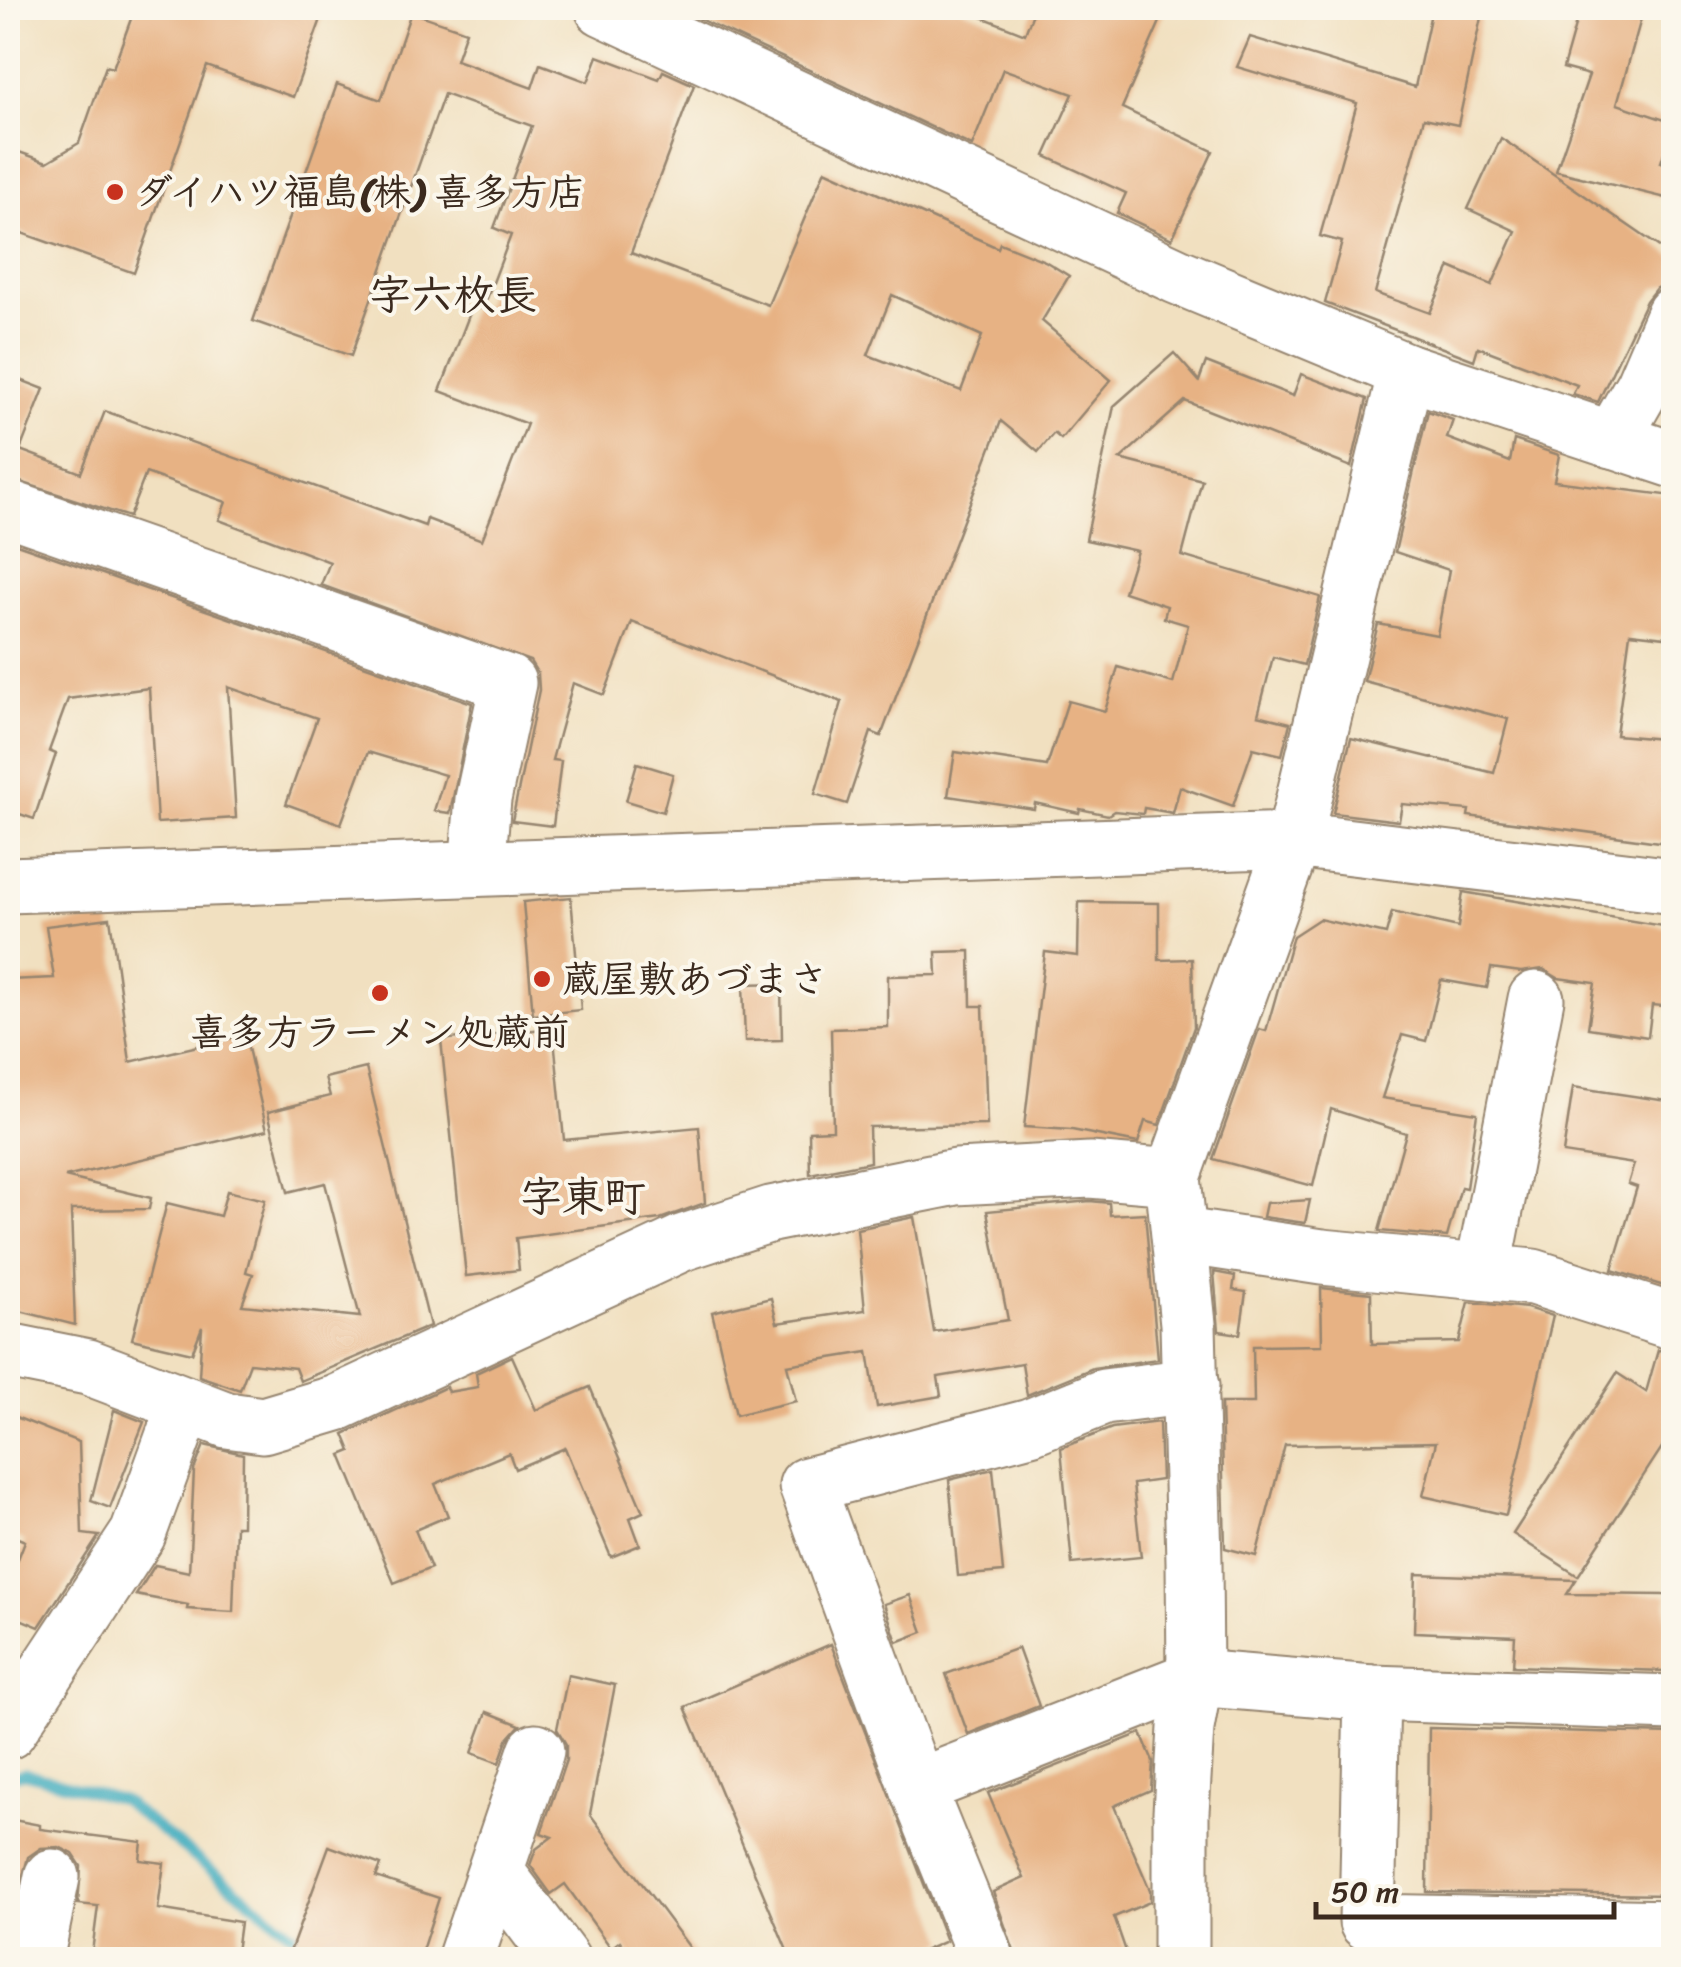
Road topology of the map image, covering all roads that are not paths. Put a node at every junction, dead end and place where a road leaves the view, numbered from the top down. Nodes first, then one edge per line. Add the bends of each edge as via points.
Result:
1 (603, 8) edge
2 (1674, 314) edge
3 (1406, 371) junction
4 (1612, 440) junction
5 (1674, 460) edge
6 (8, 508) edge
7 (1294, 840) junction
8 (477, 868) junction
9 (8, 885) edge
10 (1674, 886) edge
11 (1536, 999) dead end
12 (1173, 1177) junction
13 (1182, 1236) junction
14 (1483, 1272) junction
15 (1674, 1322) edge
16 (8, 1351) edge
17 (1191, 1386) junction
18 (185, 1404) junction
19 (1195, 1678) junction
20 (1372, 1692) junction
21 (1674, 1703) edge
22 (8, 1731) edge
23 (536, 1751) dead end
24 (918, 1787) junction
25 (496, 1872) junction
26 (52, 1876) dead end
27 (1674, 1928) edge
28 (35, 1960) edge
29 (466, 1960) edge
30 (562, 1960) edge
31 (988, 1960) edge
32 (1181, 1960) edge

1 - 3 street via 1176,276
2 - 4 street
3 - 4 street
3 - 7 street
4 - 5 street
6 - 8 street via 508,683 483,799
7 - 8 street
7 - 10 street
7 - 12 street
8 - 9 street
11 - 14 street
12 - 13 street
12 - 18 street via 1090,1170 956,1176 772,1214 682,1243 304,1415 263,1425
13 - 14 street
13 - 17 street
14 - 15 street via 1533,1278
16 - 18 street via 88,1367
17 - 19 street
17 - 24 street via 1104,1397 1030,1428 807,1485
18 - 22 street via 138,1534
19 - 20 street
19 - 24 street
19 - 32 street via 1182,1795
20 - 21 street
20 - 27 street via 1368,1922
23 - 25 street
24 - 31 street
25 - 29 street
25 - 30 street
26 - 28 street

